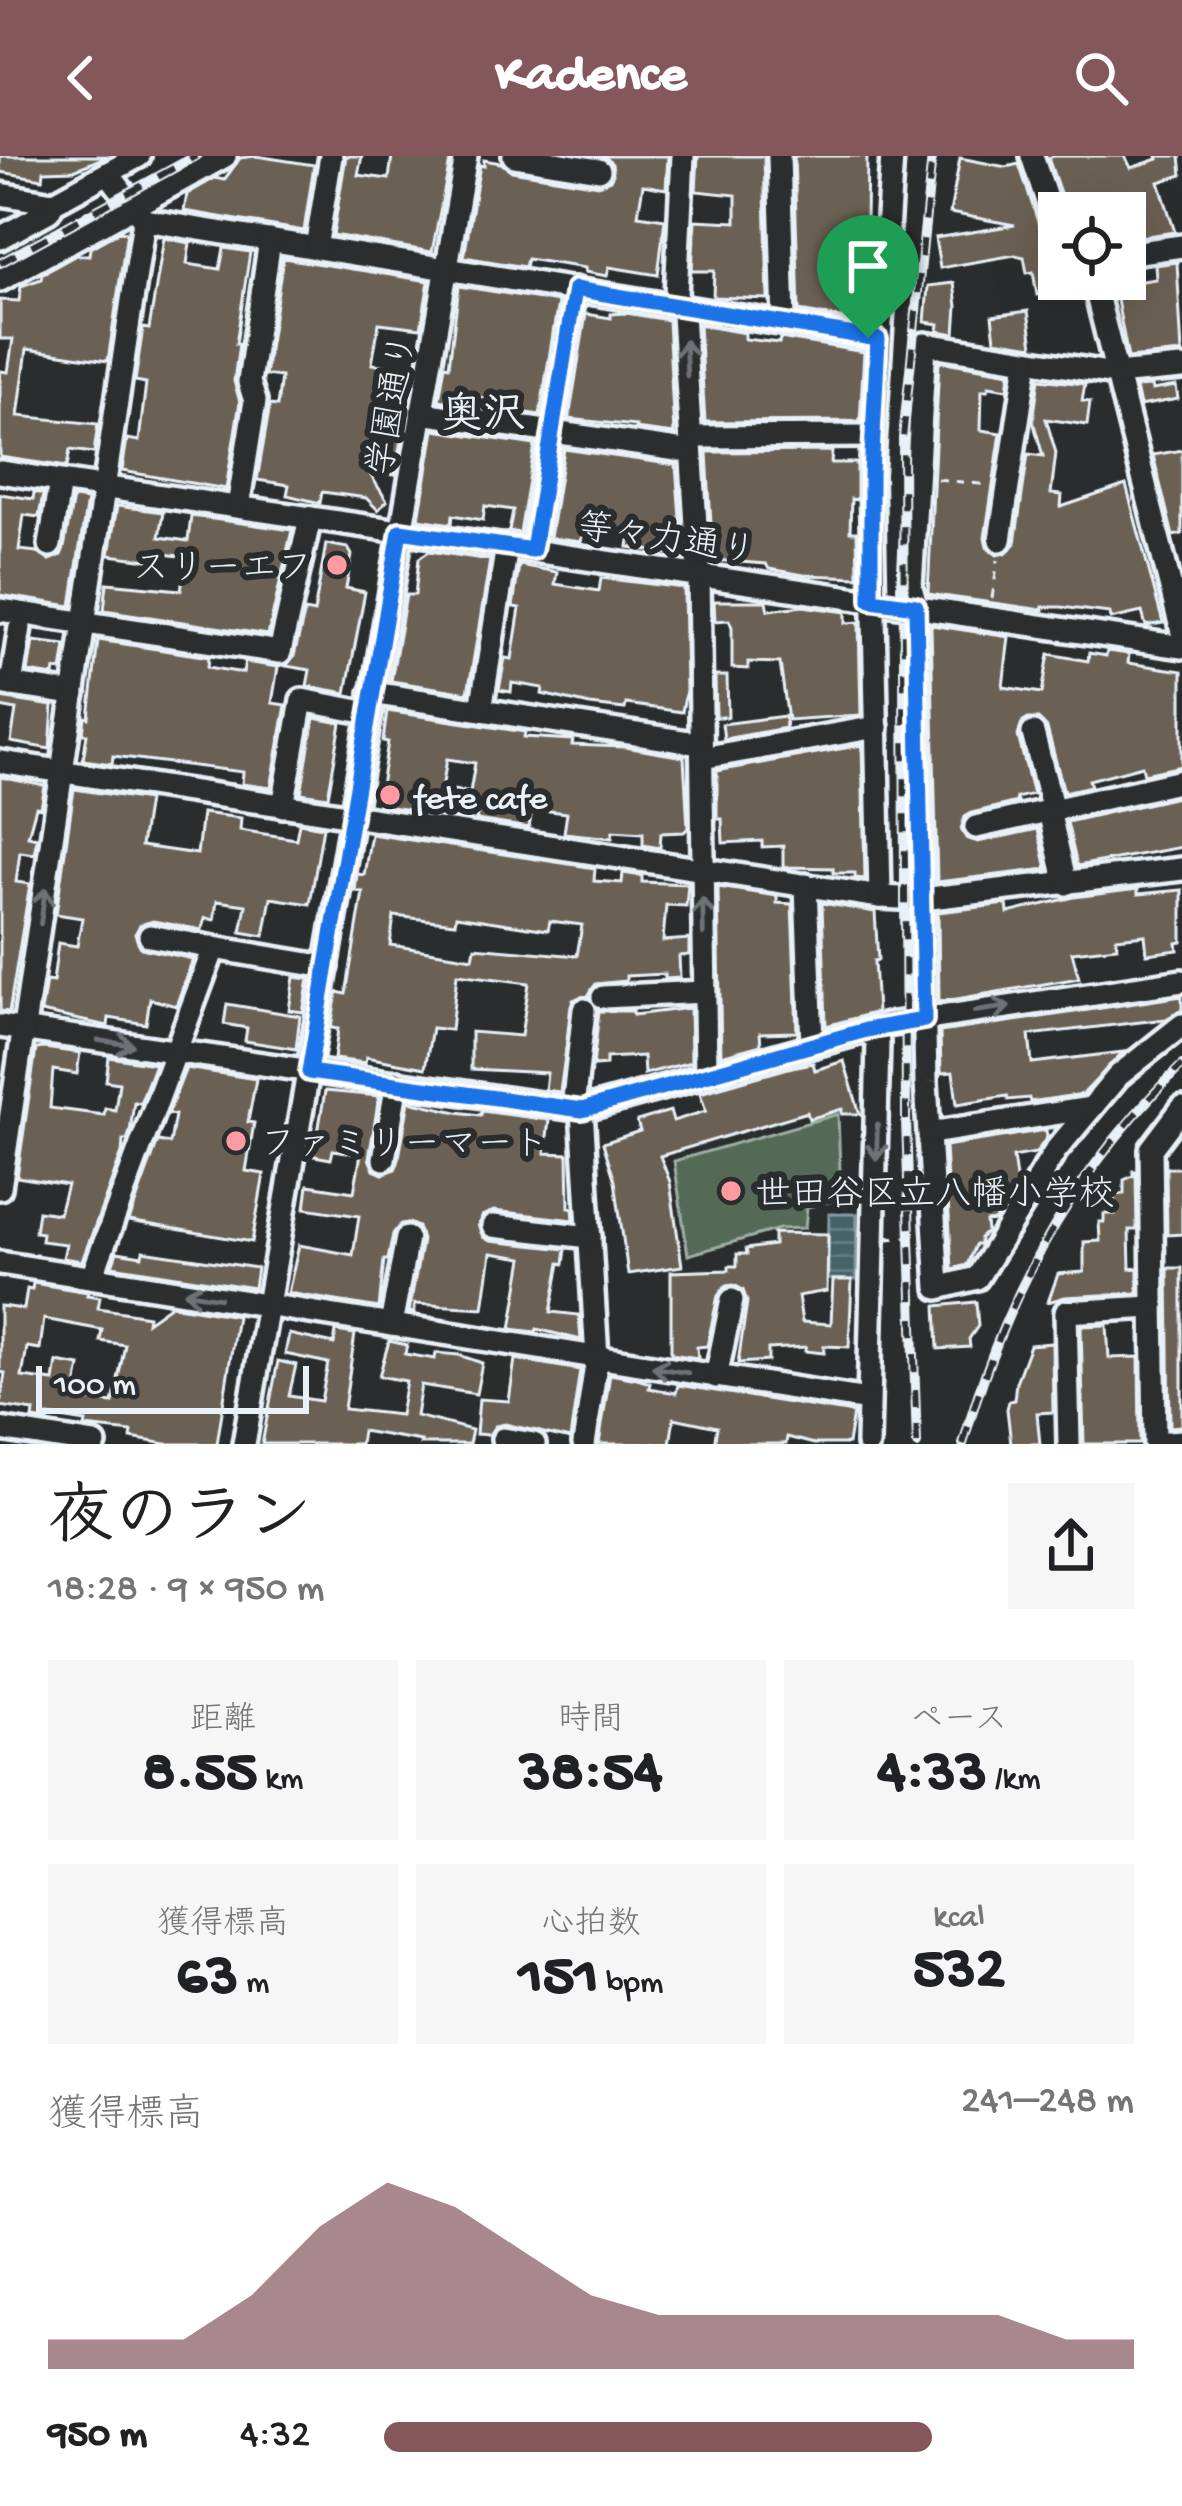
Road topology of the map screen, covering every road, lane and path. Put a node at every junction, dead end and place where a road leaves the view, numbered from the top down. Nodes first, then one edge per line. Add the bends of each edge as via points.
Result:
1 (139, 156) edge
2 (225, 156) edge
3 (331, 156) edge
4 (466, 156) edge
5 (514, 156) edge
6 (683, 156) edge
7 (779, 156) edge
8 (892, 156) edge
9 (1032, 156) edge
10 (599, 170) dead end
11 (108, 173) junction
12 (1044, 192) edge
13 (0, 194) edge
14 (53, 202) junction
15 (139, 213) junction
16 (0, 238) edge
17 (270, 240) junction
18 (1182, 247) edge
19 (316, 248) junction
20 (1146, 251) edge
21 (446, 268) junction
22 (0, 280) edge
23 (575, 289) junction
24 (1098, 300) edge
25 (680, 306) junction
26 (784, 322) junction
27 (878, 339) junction
28 (1027, 361) junction
29 (1182, 368) edge
30 (1115, 374) junction
31 (421, 413) junction
32 (550, 434) junction
33 (873, 436) junction
34 (691, 444) junction
35 (0, 472) edge
36 (919, 477) junction
37 (60, 481) junction
38 (104, 488) junction
39 (1007, 488) junction
40 (238, 507) junction
41 (310, 518) junction
42 (400, 531) junction
43 (1000, 540) joint
44 (50, 545) dead end
45 (507, 546) junction
46 (533, 550) junction
47 (1172, 558) edge
48 (699, 574) junction
49 (871, 600) junction
50 (916, 606) junction
51 (0, 610) edge
52 (989, 616) junction
53 (10, 625) edge
54 (74, 628) junction
55 (1182, 632) edge
56 (1182, 647) edge
57 (5, 684) edge
58 (74, 694) junction
59 (371, 703) junction
60 (481, 710) junction
61 (877, 728) junction
62 (1033, 733) dead end
63 (701, 751) junction
64 (0, 762) edge
65 (62, 772) junction
66 (1182, 782) edge
67 (284, 806) junction
68 (1052, 810) junction
69 (353, 817) junction
70 (976, 827) dead end
71 (703, 868) junction
72 (1182, 869) edge
73 (1066, 884) junction
74 (806, 885) junction
75 (880, 897) junction
76 (921, 899) junction
77 (150, 936) dead end
78 (214, 948) junction
79 (327, 967) junction
80 (1182, 981) edge
81 (704, 992) junction
82 (924, 1020) junction
83 (1182, 1025) edge
84 (0, 1026) edge
85 (25, 1030) junction
86 (866, 1030) junction
87 (812, 1044) junction
88 (173, 1052) junction
89 (309, 1072) junction
90 (706, 1075) junction
91 (397, 1082) junction
92 (1090, 1108) junction
93 (1182, 1108) edge
94 (578, 1109) junction
95 (930, 1133) junction
96 (383, 1159) dead end
97 (0, 1188) edge
98 (494, 1226) dead end
99 (923, 1235) dead end
100 (889, 1236) dead end
101 (407, 1238) dead end
102 (590, 1238) junction
103 (0, 1263) edge
104 (92, 1277) junction
105 (732, 1300) dead end
106 (268, 1306) junction
107 (1152, 1307) junction
108 (391, 1325) junction
109 (597, 1358) junction
110 (716, 1377) junction
111 (868, 1400) junction
112 (0, 1429) edge
113 (503, 1439) dead end
114 (1174, 1442) edge
115 (95, 1444) edge
116 (244, 1444) edge
117 (534, 1444) edge
118 (584, 1444) edge
119 (868, 1444) edge
120 (1069, 1444) edge

1 - 11 street
2 - 15 street
3 - 19 street
4 - 21 street, 学園通り
5 - 10 street
6 - 25 street
7 - 26 street
8 - 27 street
9 - 12 street
11 - 14 street
11 - 15 street
13 - 14 street
14 - 16 street
15 - 17 street
15 - 22 street
15 - 38 street
17 - 19 street
17 - 40 street
18 - 20 street
19 - 21 street
21 - 23 street
21 - 31 street, 学園通り
23 - 25 street
23 - 32 street
24 - 30 street
25 - 26 street
34 -> 25 street
26 - 27 street
27 - 33 street
28 - 30 street
28 - 36 street via 925,344
28 - 39 street
29 - 30 street
30 - 47 street
31 - 32 street
31 - 42 street, 学園通り
32 - 34 street
32 - 46 street
33 - 34 street
33 - 49 street
34 - 48 street
35 - 37 street, 等々力通り
36 - 39 path
36 - 50 street
37 - 38 street, 等々力通り
37 - 44 street
38 - 40 street, 等々力通り
38 - 54 street
39 - 43 street
40 - 41 street, 等々力通り
41 - 42 street, 等々力通り
41 - 54 street via 280,652
42 - 45 street, 等々力通り
42 - 59 street, 学園通り
43 - 52 path
45 - 46 street, 等々力通り
45 - 60 street
46 - 48 street, 等々力通り
47 - 55 street
48 - 49 street, 等々力通り
48 - 63 street
49 - 50 street, 等々力通り
49 - 61 street
50 - 52 street, 等々力通り
50 - 76 street
51 - 54 street
52 - 56 street, 等々力通り
53 - 54 street
53 - 57 street
54 - 58 street
57 - 58 street
58 - 65 street
59 - 60 street
59 - 67 street via 302,700
59 - 69 street, 学園通り
60 - 63 street
61 - 63 street
61 - 75 street
62 - 68 street
63 - 71 street
64 - 65 street
65 - 67 street
85 -> 65 street
66 - 68 street
67 - 69 street
68 - 70 street
68 - 73 street
69 - 71 street
69 - 79 street, 学園通り
71 - 74 street
81 -> 71 street
72 - 73 street
73 - 76 street
74 - 75 street
74 - 87 street
75 - 76 street
76 - 82 street
77 - 78 street
78 - 79 street
78 - 88 street
79 - 89 street, 学園通り
82 -> 80 street
81 - 90 street
81 - 94 street via 594,1004
82 - 86 street
82 - 95 street
83 - 92 street
84 - 85 street
85 -> 88 street
85 - 97 street
86 - 87 street
86 -> 111 street via 878,1042
87 - 90 street
88 - 89 street
88 - 104 street
89 - 91 street
89 - 106 street, 学園通り
90 - 94 street
91 - 94 street
91 - 96 street
92 - 95 street
92 - 95 street via 977,1278 938,1288
93 - 107 street via 1151,1148
94 - 102 street
98 - 102 street
99 - 100 path, bridge
101 - 108 street
102 - 109 street
103 - 104 street
106 -> 104 street
105 - 110 street
106 - 108 street
106 - 116 street, 学園通り
107 - 114 street via 1155,1443
107 - 120 street via 1066,1312
108 - 109 street
110 -> 109 street
109 - 118 street
110 - 111 street
111 - 119 street
112 - 115 street
113 - 117 street

